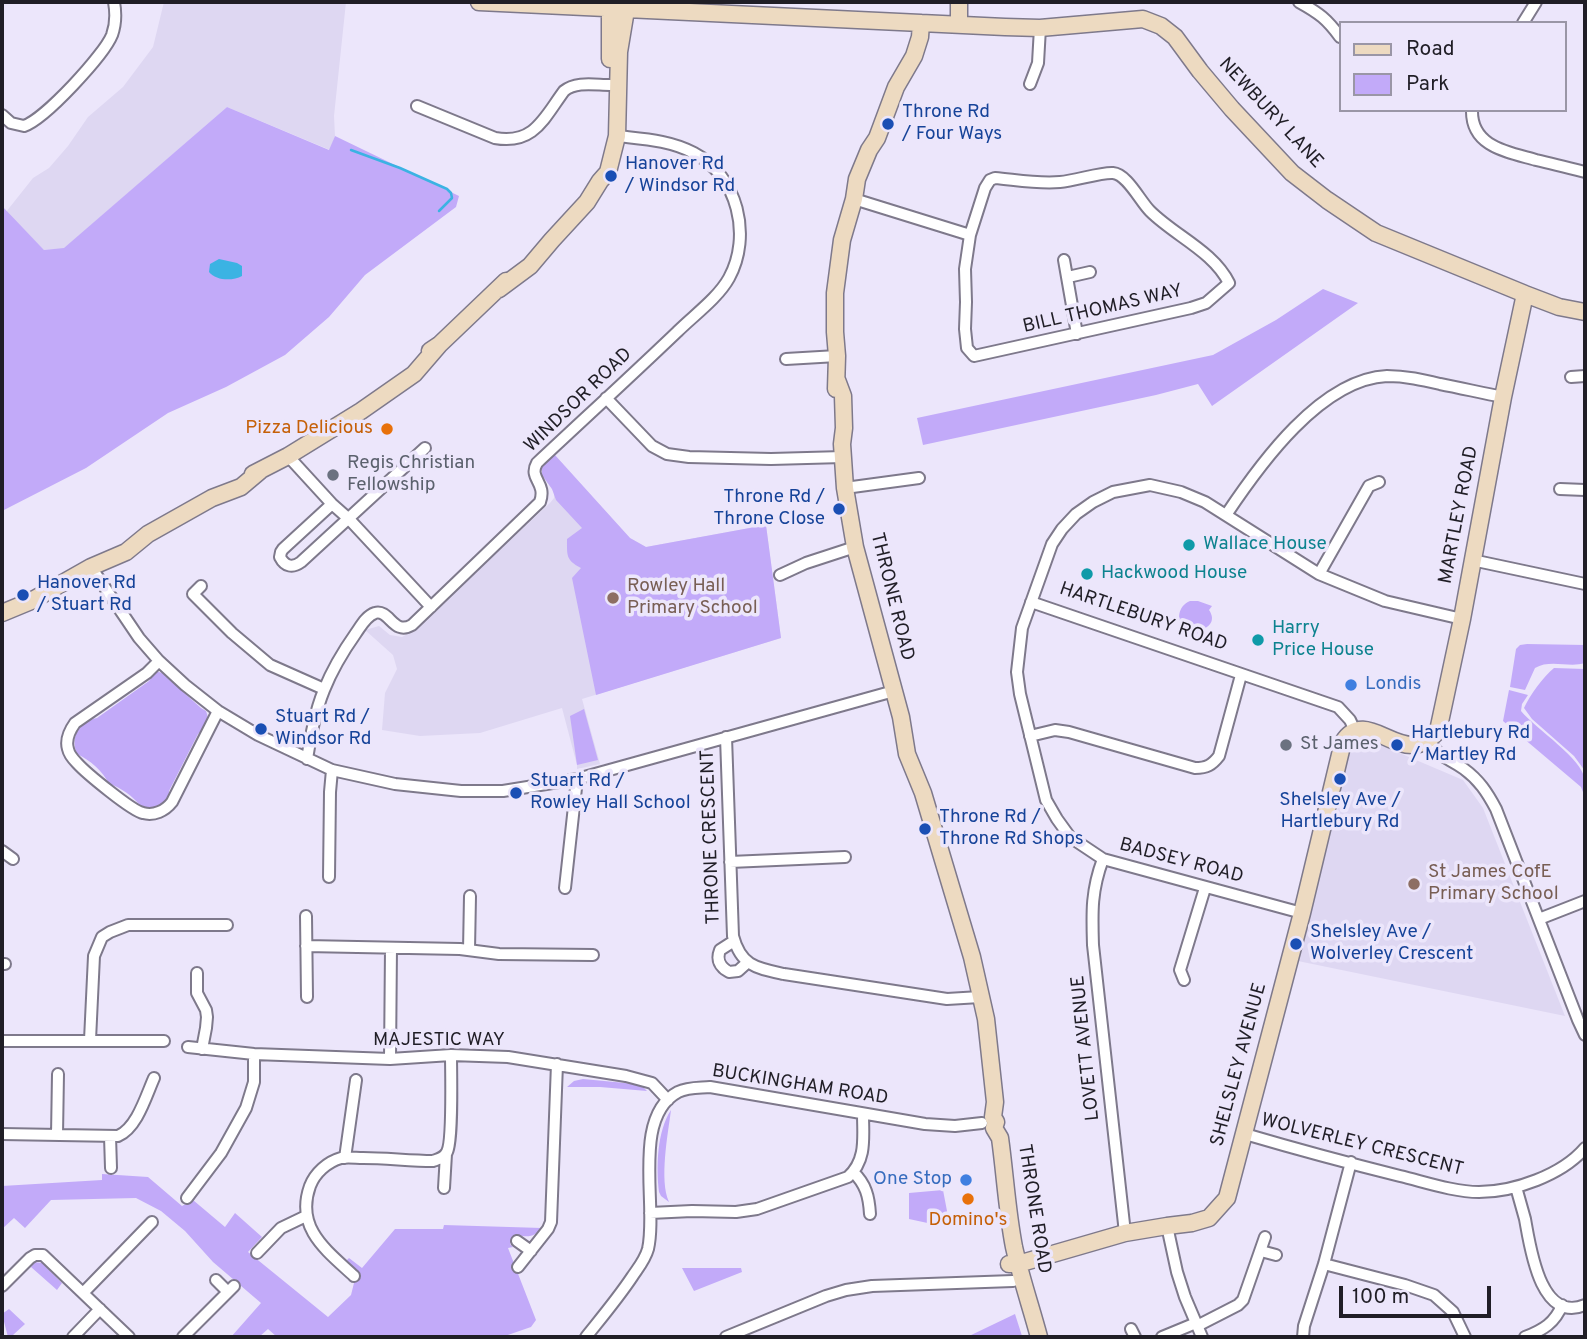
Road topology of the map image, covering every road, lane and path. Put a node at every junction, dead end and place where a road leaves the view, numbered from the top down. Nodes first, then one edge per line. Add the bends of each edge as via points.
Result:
1 (114, 2) edge
2 (479, 2) edge
3 (949, 2) edge
4 (959, 2) edge
5 (1299, 2) edge
6 (1536, 2) edge
7 (618, 10) junction
8 (1524, 21) edge
9 (916, 23) junction
10 (952, 25) junction
11 (1040, 28) junction
12 (1338, 34) edge
13 (1030, 84) dead end
14 (614, 85) junction
15 (417, 106) dead end
16 (1472, 112) edge
17 (2, 115) edge
18 (612, 136) junction
19 (1585, 172) edge
20 (854, 199) junction
21 (970, 235) junction
22 (1064, 260) dead end
23 (1090, 272) dead end
24 (1068, 277) junction
25 (1525, 294) junction
26 (1585, 312) edge
27 (1077, 334) junction
28 (837, 356) junction
29 (786, 359) dead end
30 (1585, 376) edge
31 (1571, 377) dead end
32 (1503, 397) junction
33 (606, 398) junction
34 (425, 448) dead end
35 (843, 450) junction
36 (288, 456) junction
37 (919, 478) dead end
38 (1379, 482) dead end
39 (845, 488) junction
40 (1560, 489) dead end
41 (1585, 490) edge
42 (332, 504) junction
43 (1226, 515) junction
44 (349, 519) junction
45 (855, 547) junction
46 (1472, 560) junction
47 (91, 567) junction
48 (1319, 574) junction
49 (780, 575) dead end
50 (1585, 584) edge
51 (201, 586) dead end
52 (31, 601) junction
53 (1031, 602) junction
54 (430, 607) junction
55 (2, 613) edge
56 (1462, 619) junction
57 (2, 623) edge
58 (159, 661) junction
59 (1241, 675) junction
60 (324, 689) junction
61 (894, 691) junction
62 (218, 711) junction
63 (1354, 731) junction
64 (1030, 736) junction
65 (726, 737) junction
66 (1428, 740) junction
67 (307, 759) junction
68 (332, 770) junction
69 (577, 779) junction
70 (2, 851) edge
71 (845, 857) dead end
72 (13, 859) dead end
73 (1103, 859) junction
74 (730, 862) junction
75 (329, 877) dead end
76 (565, 888) dead end
77 (1205, 888) junction
78 (470, 896) dead end
79 (1585, 901) edge
80 (1302, 913) junction
81 (306, 916) dead end
82 (1539, 919) junction
83 (227, 925) dead end
84 (734, 941) junction
85 (306, 946) junction
86 (391, 948) junction
87 (469, 950) junction
88 (593, 955) dead end
89 (748, 962) junction
90 (197, 973) dead end
91 (1184, 980) dead end
92 (307, 997) dead end
93 (980, 997) junction
94 (1582, 1019) edge
95 (1585, 1035) edge
96 (90, 1040) junction
97 (2, 1041) edge
98 (164, 1041) dead end
99 (188, 1047) dead end
100 (202, 1049) junction
101 (254, 1054) junction
102 (450, 1055) junction
103 (390, 1059) junction
104 (557, 1064) junction
105 (58, 1074) dead end
106 (154, 1078) dead end
107 (356, 1080) dead end
108 (668, 1100) junction
109 (863, 1114) junction
110 (988, 1123) junction
111 (2, 1134) edge
112 (1245, 1134) junction
113 (57, 1135) junction
114 (110, 1136) junction
115 (1585, 1148) edge
116 (446, 1154) junction
117 (345, 1158) junction
118 (1350, 1162) junction
119 (111, 1168) dead end
120 (853, 1172) junction
121 (1516, 1187) junction
122 (444, 1188) dead end
123 (187, 1198) dead end
124 (650, 1213) junction
125 (870, 1214) dead end
126 (306, 1216) junction
127 (152, 1222) dead end
128 (1167, 1226) junction
129 (1125, 1233) junction
130 (1265, 1237) dead end
131 (517, 1241) dead end
132 (531, 1251) junction
133 (1261, 1251) junction
134 (257, 1253) dead end
135 (1276, 1255) dead end
136 (1324, 1264) junction
137 (518, 1266) dead end
138 (1015, 1271) junction
139 (354, 1276) dead end
140 (216, 1280) dead end
141 (2, 1286) edge
142 (83, 1293) junction
143 (1562, 1305) junction
144 (1585, 1305) edge
145 (100, 1309) junction
146 (1196, 1325) junction
147 (73, 1337) edge
148 (129, 1337) edge
149 (183, 1337) edge
150 (586, 1337) edge
151 (726, 1337) edge
152 (1032, 1337) edge
153 (1039, 1337) edge
154 (1161, 1337) edge
155 (1202, 1337) edge
156 (1303, 1337) edge
157 (1465, 1337) edge
158 (1525, 1337) edge

1 - 17 street via 115,22 104,49 51,109 24,126
2 - 7 street, NEWBURY LANE
3 - 10 street
4 - 10 street
5 - 12 street via 1316,11
6 - 8 street
7 - 9 street, NEWBURY LANE
7 - 14 street
9 - 10 street, NEWBURY LANE
9 - 20 street, THRONE ROAD
10 - 11 street, NEWBURY LANE
11 - 13 street via 1038,63
11 - 25 street, NEWBURY LANE via 1143,19 1161,26 1292,173 1327,200 1376,233
14 - 15 street via 570,86 537,128 507,140
14 - 18 street
16 - 19 street via 1475,128 1490,145
18 - 33 street, WINDSOR ROAD via 666,142 706,160 730,191 741,231 734,266 719,292
18 - 36 street via 608,172 530,266 499,289 414,374
20 - 21 street
20 - 28 street, THRONE ROAD via 837,275
21 - 27 street, BILL THOMAS WAY via 965,329 967,348 974,356
21 - 27 street, BILL THOMAS WAY via 990,180 1058,183 1113,173 1126,179 1162,222 1217,265 1229,283 1206,303 1191,309
22 - 24 street
23 - 24 street
24 - 27 street
25 - 26 street, NEWBURY LANE
25 - 32 street, MARTLEY ROAD
28 - 29 street
28 - 35 street, THRONE ROAD
30 - 31 street
32 - 43 street via 1388,376 1334,394 1264,462
32 - 46 street, MARTLEY ROAD
33 - 35 street via 652,446 667,454 771,459
33 - 54 street, WINDSOR ROAD via 537,463 534,474 542,490 540,502
34 - 44 street
35 - 39 street, THRONE ROAD
36 - 42 street
36 - 47 street via 235,480 212,498 117,547
37 - 39 street
38 - 48 street via 1369,486
39 - 45 street, THRONE ROAD
40 - 41 street
42 - 44 street
42 - 44 street via 281,552 282,560 295,566
43 - 48 street, BADSEY ROAD
43 - 53 street, BADSEY ROAD via 1181,492 1150,485 1113,492 1076,514 1062,529
44 - 54 street
45 - 49 street
45 - 61 street, THRONE ROAD
46 - 50 street
46 - 56 street, MARTLEY ROAD
47 - 52 street
47 - 58 street
48 - 56 street, BADSEY ROAD via 1385,601
51 - 60 street via 193,594 255,653 270,665
52 - 55 street
52 - 57 street
53 - 59 street, HARTLEBURY ROAD
53 - 64 street, BADSEY ROAD via 1017,672
54 - 60 street, WINDSOR ROAD via 405,629 383,613 368,617
56 - 66 street, MARTLEY ROAD via 1438,731
58 - 62 street
58 - 62 street via 75,723 67,745 75,761 132,809 154,814 172,802
59 - 63 street, HARTLEBURY ROAD via 1338,707
59 - 64 street via 1219,756 1204,768 1069,732
60 - 67 street, WINDSOR ROAD
61 - 65 street, THRONE CRESCENT
61 - 93 street, THRONE ROAD via 916,751 923,793
62 - 67 street
63 - 66 street via 1365,729 1413,745
63 - 80 street, SHELSLEY AVENUE via 1343,742
64 - 73 street, BADSEY ROAD via 1046,800 1057,819 1070,837
65 - 69 street
65 - 74 street, THRONE CRESCENT
66 - 82 street via 1443,758 1485,788
67 - 68 street
68 - 69 street via 461,792 503,791
68 - 75 street
69 - 76 street
70 - 72 street
71 - 74 street
73 - 77 street, BADSEY ROAD
73 - 129 street, LOVETT AVENUE via 1092,906 1093,945
74 - 84 street, THRONE CRESCENT
77 - 80 street, BADSEY ROAD
77 - 91 street via 1180,971
78 - 87 street
79 - 82 street
80 - 112 street, SHELSLEY AVENUE
81 - 85 street
82 - 94 street
83 - 96 street via 128,925 102,937 94,956
84 - 89 street, THRONE CRESCENT
84 - 89 street, THRONE CRESCENT via 720,950 720,965 734,972
85 - 86 street
85 - 92 street
86 - 87 street
86 - 103 street
87 - 88 street
89 - 93 street, THRONE CRESCENT via 784,974 926,996
90 - 100 street via 197,993 207,1017
93 - 110 street, THRONE ROAD via 994,1092 995,1111
94 - 95 street
96 - 97 street
96 - 98 street
99 - 100 street, MAJESTIC WAY
100 - 101 street, MAJESTIC WAY
101 - 103 street, MAJESTIC WAY
101 - 123 street via 251,1094 224,1157
102 - 103 street, MAJESTIC WAY
102 - 104 street, MAJESTIC WAY
102 - 116 street
104 - 108 street, MAJESTIC WAY via 652,1083
104 - 132 street via 552,1212 548,1229
105 - 113 street
106 - 114 street via 134,1123 118,1136
107 - 117 street
108 - 109 street, BUCKINGHAM ROAD via 680,1091 710,1087
108 - 124 street via 651,1133
109 - 110 street, BUCKINGHAM ROAD via 925,1124
109 - 120 street via 862,1156
110 - 138 street, THRONE ROAD via 1000,1138
111 - 113 street
112 - 118 street, WOLVERLEY CRESCENT
112 - 128 street, SHELSLEY AVENUE via 1227,1198 1218,1209 1209,1218
113 - 114 street
114 - 119 street
115 - 121 street, WOLVERLEY CRESCENT via 1563,1169
116 - 117 street via 433,1161
116 - 122 street
117 - 126 street via 315,1176 305,1204
118 - 121 street, WOLVERLEY CRESCENT via 1477,1192
118 - 136 street
120 - 124 street via 757,1209
120 - 125 street via 867,1191
121 - 143 street via 1535,1270 1549,1295
124 - 150 street via 644,1260
126 - 134 street via 281,1228
126 - 139 street via 319,1243
127 - 142 street
128 - 129 street, SHELSLEY AVENUE
128 - 146 street
129 - 138 street, SHELSLEY AVENUE
130 - 133 street
131 - 132 street
132 - 137 street
133 - 135 street
133 - 146 street via 1243,1300
136 - 156 street
136 - 157 street via 1434,1295 1453,1312
138 - 151 street via 846,1290
138 - 152 street, THRONE ROAD
138 - 153 street, THRONE ROAD
140 - 149 street via 231,1289
141 - 142 street via 38,1254
142 - 145 street
143 - 144 street
143 - 158 street via 1543,1330
145 - 147 street
145 - 148 street
146 - 154 street
146 - 155 street

